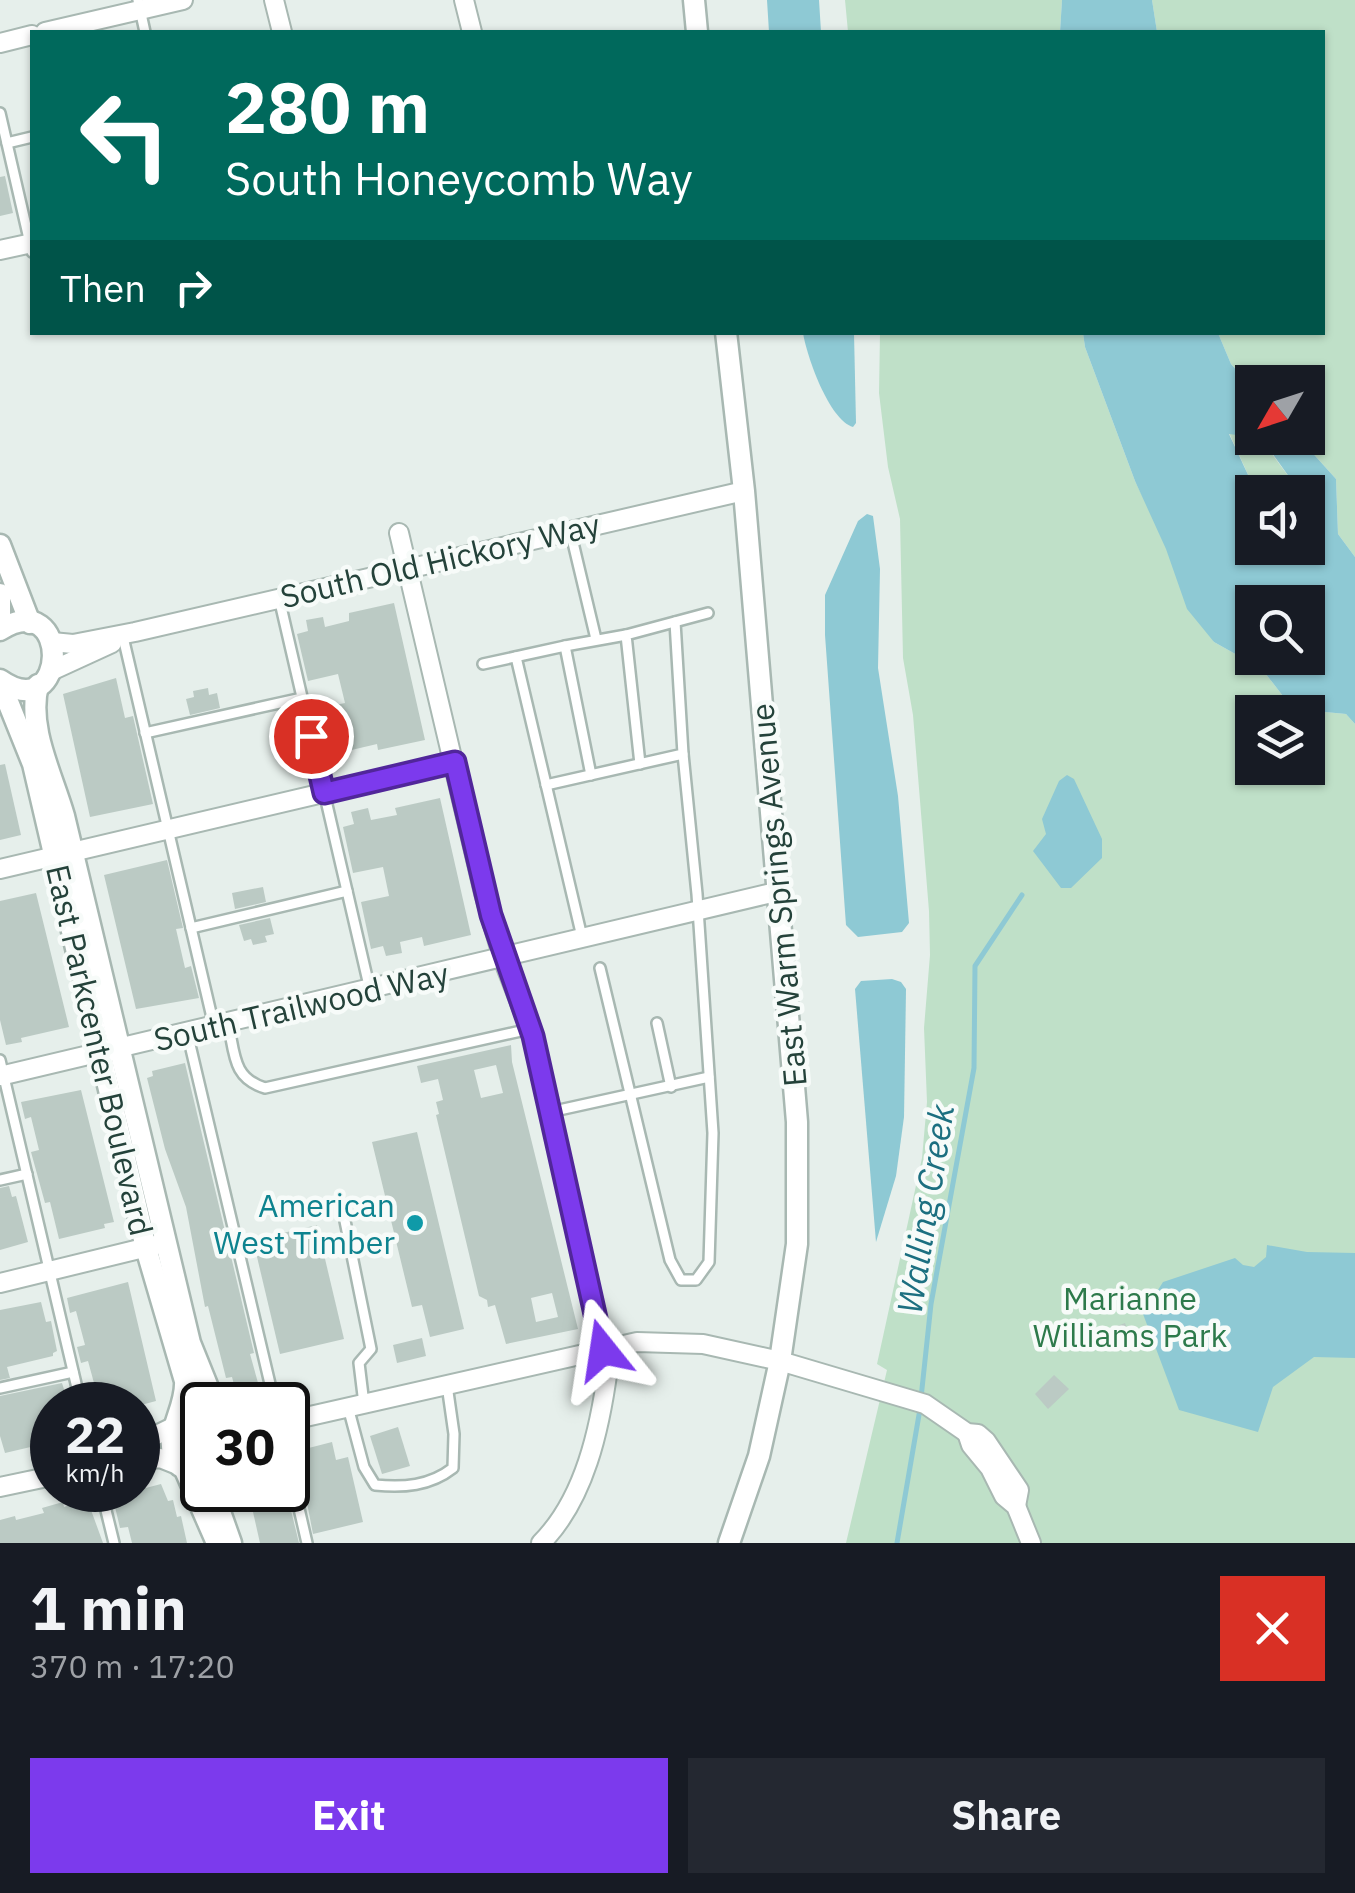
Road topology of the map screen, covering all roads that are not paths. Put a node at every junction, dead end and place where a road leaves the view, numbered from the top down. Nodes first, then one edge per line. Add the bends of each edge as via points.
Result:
1 (183, 0) edge
2 (274, 0) edge
3 (464, 0) edge
4 (694, 0) edge
5 (139, 5) edge
6 (52, 30) edge
7 (145, 30) edge
8 (282, 30) edge
9 (472, 30) edge
10 (696, 30) edge
11 (30, 36) edge
12 (0, 43) edge
13 (0, 114) edge
14 (30, 137) edge
15 (7, 142) junction
16 (30, 238) edge
17 (30, 246) edge
18 (0, 250) edge
19 (726, 335) edge
20 (744, 490) junction
21 (570, 530) junction
22 (399, 533) dead end
23 (0, 545) edge
24 (409, 567) junction
25 (0, 594) edge
26 (279, 598) junction
27 (708, 613) dead end
28 (675, 622) junction
29 (30, 623) junction
30 (0, 628) edge
31 (129, 635) junction
32 (626, 635) junction
33 (596, 639) junction
34 (52, 642) junction
35 (565, 646) junction
36 (516, 657) junction
37 (483, 664) dead end
38 (44, 678) junction
39 (0, 681) edge
40 (302, 698) junction
41 (146, 733) junction
42 (683, 754) junction
43 (455, 762) junction
44 (640, 764) junction
45 (592, 775) junction
46 (546, 785) junction
47 (324, 793) junction
48 (168, 830) junction
49 (64, 855) junction
50 (0, 869) edge
51 (347, 892) junction
52 (776, 892) junction
53 (698, 912) junction
54 (191, 928) junction
55 (582, 940) junction
56 (504, 959) junction
57 (600, 968) dead end
58 (370, 990) junction
59 (657, 1023) dead end
60 (221, 1024) junction
61 (530, 1029) junction
62 (188, 1032) junction
63 (110, 1050) junction
64 (1, 1070) edge
65 (709, 1077) junction
66 (671, 1086) junction
67 (630, 1097) junction
68 (550, 1112) junction
69 (27, 1174) junction
70 (0, 1180) edge
71 (344, 1216) dead end
72 (156, 1246) junction
73 (50, 1271) junction
74 (0, 1283) edge
75 (603, 1350) junction
76 (780, 1361) junction
77 (74, 1372) junction
78 (76, 1382) edge
79 (205, 1382) edge
80 (269, 1382) edge
81 (447, 1385) junction
82 (0, 1388) edge
83 (356, 1406) junction
84 (310, 1416) edge
85 (180, 1420) edge
86 (176, 1423) junction
87 (160, 1432) edge
88 (759, 1456) junction
89 (180, 1460) edge
90 (30, 1481) edge
91 (0, 1488) edge
92 (106, 1512) edge
93 (205, 1512) edge
94 (220, 1512) edge
95 (300, 1512) edge
96 (114, 1543) edge
97 (216, 1543) edge
98 (231, 1543) edge
99 (307, 1543) edge
100 (540, 1543) edge
101 (729, 1543) edge
102 (744, 1543) edge
103 (1030, 1543) edge

1 - 5 street
2 - 8 street
3 - 9 street
4 - 10 street
5 - 6 street
5 - 7 lane
11 - 12 street
13 - 15 lane
14 - 15 lane
15 - 16 lane
17 - 18 street
19 - 20 street, East Warm Springs Avenue
20 - 21 street, South Old Hickory Way
20 - 52 street, East Warm Springs Avenue
21 - 24 street, South Old Hickory Way
21 - 33 lane
22 - 24 street
23 - 29 street
24 - 26 street, South Old Hickory Way
24 - 43 street
25 - 30 street
26 - 31 street, South Old Hickory Way
26 - 40 lane
27 - 28 lane
28 - 32 lane
28 - 42 lane
29 - 30 street
29 - 34 street
31 - 34 street, South Old Hickory Way
31 - 38 street, South Old Hickory Way
31 - 41 lane
32 - 33 lane
32 - 44 lane
33 - 35 lane
34 - 38 street, East Parkcenter Boulevard via 55,652
35 - 36 lane
35 - 45 lane
36 - 37 lane
36 - 46 lane
38 - 39 street via 21,689
38 - 49 street, East Parkcenter Boulevard via 34,717
39 - 49 street, East Parkcenter Boulevard
40 - 41 lane
40 - 47 lane
41 - 48 lane
42 - 44 lane
42 - 53 lane
43 - 47 street
43 - 56 street
44 - 45 lane
45 - 46 lane
46 - 55 lane
47 - 48 street
47 - 51 lane
48 - 49 street
48 - 54 lane
49 - 50 street
49 - 63 street, East Parkcenter Boulevard
51 - 54 lane
51 - 58 lane
52 - 53 street, South Trailwood Way
52 - 76 street, East Warm Springs Avenue via 797,1122 797,1244
53 - 55 street, South Trailwood Way
53 - 65 lane
54 - 60 lane
55 - 56 street, South Trailwood Way
56 - 58 street, South Trailwood Way
56 - 61 street
57 - 67 lane
58 - 60 street, South Trailwood Way
59 - 66 lane
60 - 61 lane via 240,1072 266,1088
60 - 62 street, South Trailwood Way
61 - 68 street
62 - 63 street, South Trailwood Way
62 - 80 lane
63 - 64 street, South Trailwood Way
63 - 72 street, East Parkcenter Boulevard
64 - 69 lane
65 - 66 lane
65 - 67 lane via 709,1262 696,1280 681,1280 674,1272
66 - 67 lane
67 - 68 lane
68 - 75 street
69 - 70 lane
69 - 73 lane
71 - 83 lane via 370,1350 359,1364
72 - 73 street
72 - 79 street, East Parkcenter Boulevard
72 - 86 street, East Parkcenter Boulevard via 185,1381
73 - 74 street
73 - 77 lane
75 - 76 street via 663,1341
75 - 81 street
75 - 100 street via 604,1398 583,1472 564,1514
76 - 88 street, East Warm Springs Avenue
76 - 103 street via 925,1404 967,1433 1016,1506
77 - 78 lane
77 - 82 lane
81 - 83 street
81 - 83 lane via 453,1468 401,1488 375,1485 364,1467
83 - 84 street
85 - 86 street
86 - 87 street
86 - 89 street, East Parkcenter Boulevard via 170,1449
88 - 101 street, East Warm Springs Avenue
88 - 102 street, East Warm Springs Avenue
90 - 91 street
92 - 96 lane
93 - 97 street
94 - 98 street
95 - 99 lane

